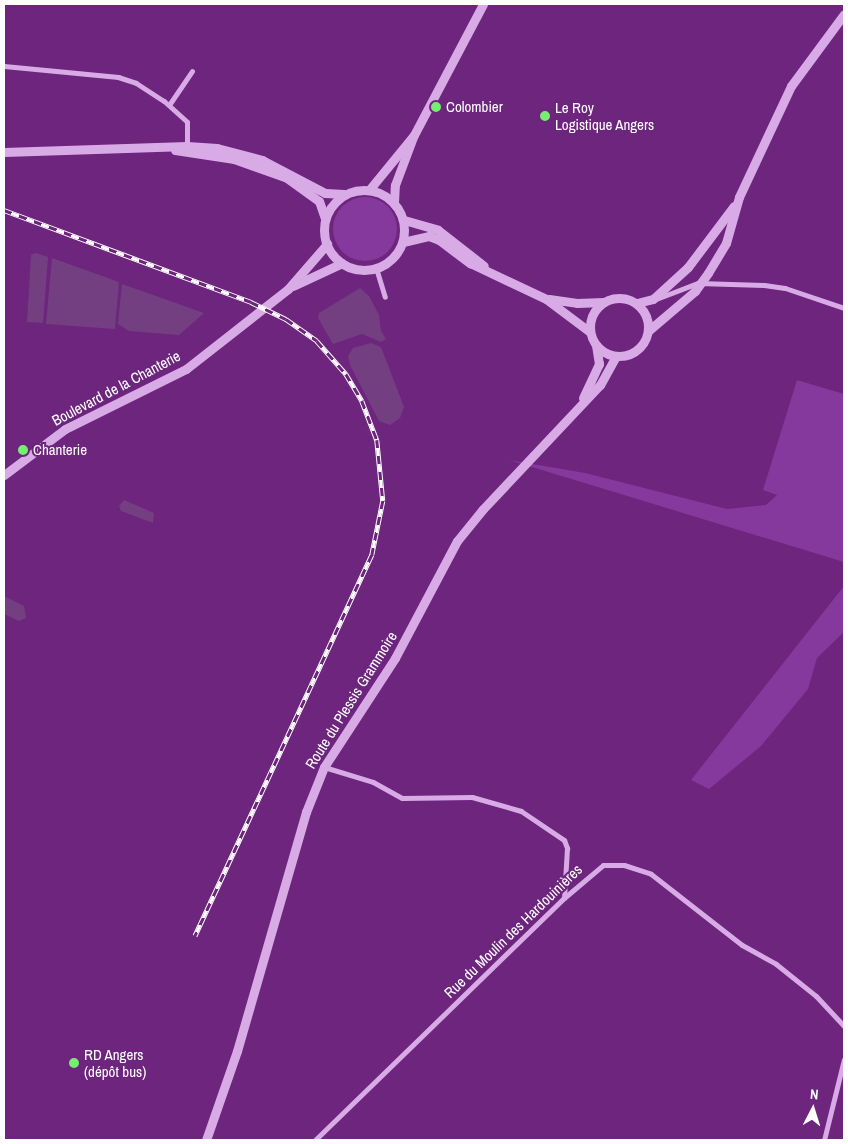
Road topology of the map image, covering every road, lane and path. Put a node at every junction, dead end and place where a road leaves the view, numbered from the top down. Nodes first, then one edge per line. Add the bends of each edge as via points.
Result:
1 (483, 4) edge
2 (844, 14) edge
3 (4, 66) edge
4 (192, 71) dead end
5 (169, 105) junction
6 (414, 135) junction
7 (187, 146) junction
8 (165, 147) junction
9 (4, 152) edge
10 (369, 190) junction
11 (344, 194) junction
12 (739, 198) junction
13 (394, 202) junction
14 (325, 220) junction
15 (404, 220) junction
16 (403, 242) junction
17 (326, 244) junction
18 (342, 264) junction
19 (376, 268) junction
20 (493, 275) junction
21 (701, 283) junction
22 (288, 289) junction
23 (385, 297) dead end
24 (546, 299) junction
25 (653, 299) junction
26 (604, 302) junction
27 (637, 303) junction
28 (844, 308) edge
29 (648, 331) junction
30 (590, 332) junction
31 (596, 345) junction
32 (616, 356) junction
33 (578, 406) junction
34 (4, 475) edge
35 (324, 767) junction
36 (564, 898) junction
37 (844, 1026) edge
38 (844, 1059) edge
39 (206, 1140) edge
40 (315, 1140) edge
41 (824, 1140) edge

1 - 6 street
2 - 12 street via 791,86
3 - 5 street via 118,77 136,83
4 - 5 street
5 - 7 street via 187,122
6 - 10 street
6 - 13 street via 395,185
7 - 8 street
7 - 11 street via 239,153 290,172 325,193
8 - 9 street
8 - 14 street via 234,160 287,178 319,201
10 - 11 street
10 - 13 street
11 - 14 street via 332,205
12 - 21 street via 726,243
12 - 25 street via 714,237 688,268
13 - 15 street
14 - 17 street
15 - 16 street
15 - 20 street via 438,230
16 - 19 street via 392,259
16 - 20 street via 429,236
17 - 18 street
17 - 22 street, Boulevard de la Chanterie
18 - 19 street via 362,270
18 - 22 street, Boulevard de la Chanterie
19 - 23 street
20 - 24 street
21 - 25 street
21 - 28 street via 785,288
21 - 29 street
22 - 34 street, Boulevard de la Chanterie via 186,369 65,430
24 - 26 street
24 - 30 street
25 - 27 street
26 - 27 street via 621,297
26 - 30 street via 592,315
27 - 29 street via 646,316
29 - 32 street via 638,349
30 - 31 street
31 - 32 street
31 - 33 street, Route du Plessis Grammoire via 599,364
32 - 33 street, Route du Plessis Grammoire via 600,385
33 - 35 street, Route du Plessis Grammoire via 457,542 395,658
35 - 36 street via 372,782 402,798 472,798 521,811 564,840 567,848
35 - 39 street, Route du Plessis Grammoire via 306,812 237,1050
36 - 37 street, Rue du Moulin des Hardouinières via 603,865 638,868 651,874 742,945 776,964 816,996
36 - 40 street, Rue du Moulin des Hardouinières
38 - 41 street

